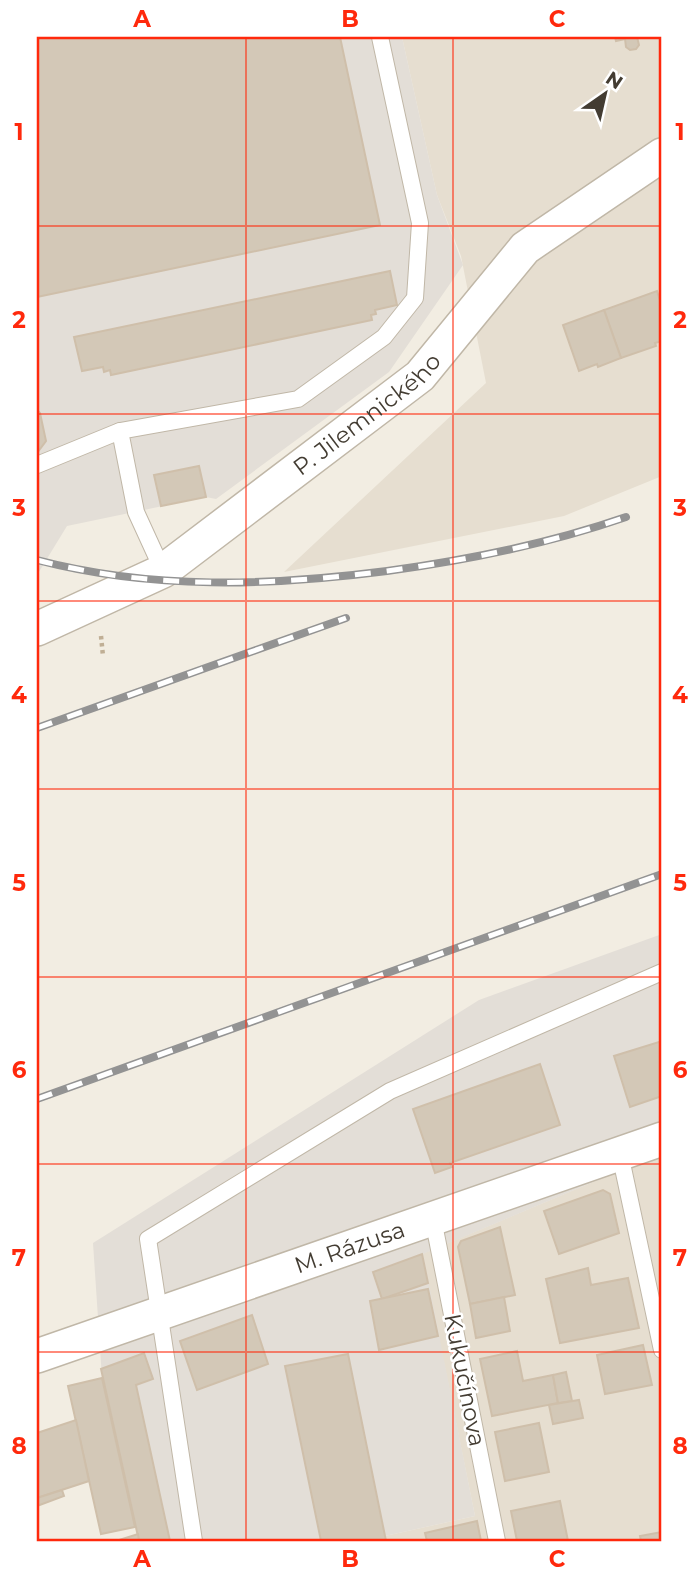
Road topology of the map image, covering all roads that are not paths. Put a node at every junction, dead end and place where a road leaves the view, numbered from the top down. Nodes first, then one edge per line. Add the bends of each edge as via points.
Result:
1 (380, 37) edge
2 (662, 155) edge
3 (120, 431) junction
4 (37, 465) edge
5 (163, 571) junction
6 (37, 629) edge
7 (662, 972) edge
8 (662, 1139) edge
9 (620, 1154) junction
10 (433, 1219) junction
11 (160, 1314) junction
12 (662, 1350) edge
13 (37, 1356) edge
14 (194, 1541) edge
15 (497, 1541) edge

1 - 3 lane via 420,223 415,298 384,337 298,399
2 - 5 street, P. Jilemnického via 525,248 420,376
3 - 4 lane
3 - 5 lane via 136,512
5 - 6 street, P. Jilemnického
7 - 11 lane via 390,1091 148,1239
8 - 9 street, M. Rázusa
9 - 10 street, M. Rázusa
9 - 12 lane
10 - 11 street, M. Rázusa
10 - 15 lane, Kukučínova
11 - 13 street, M. Rázusa
11 - 14 lane

